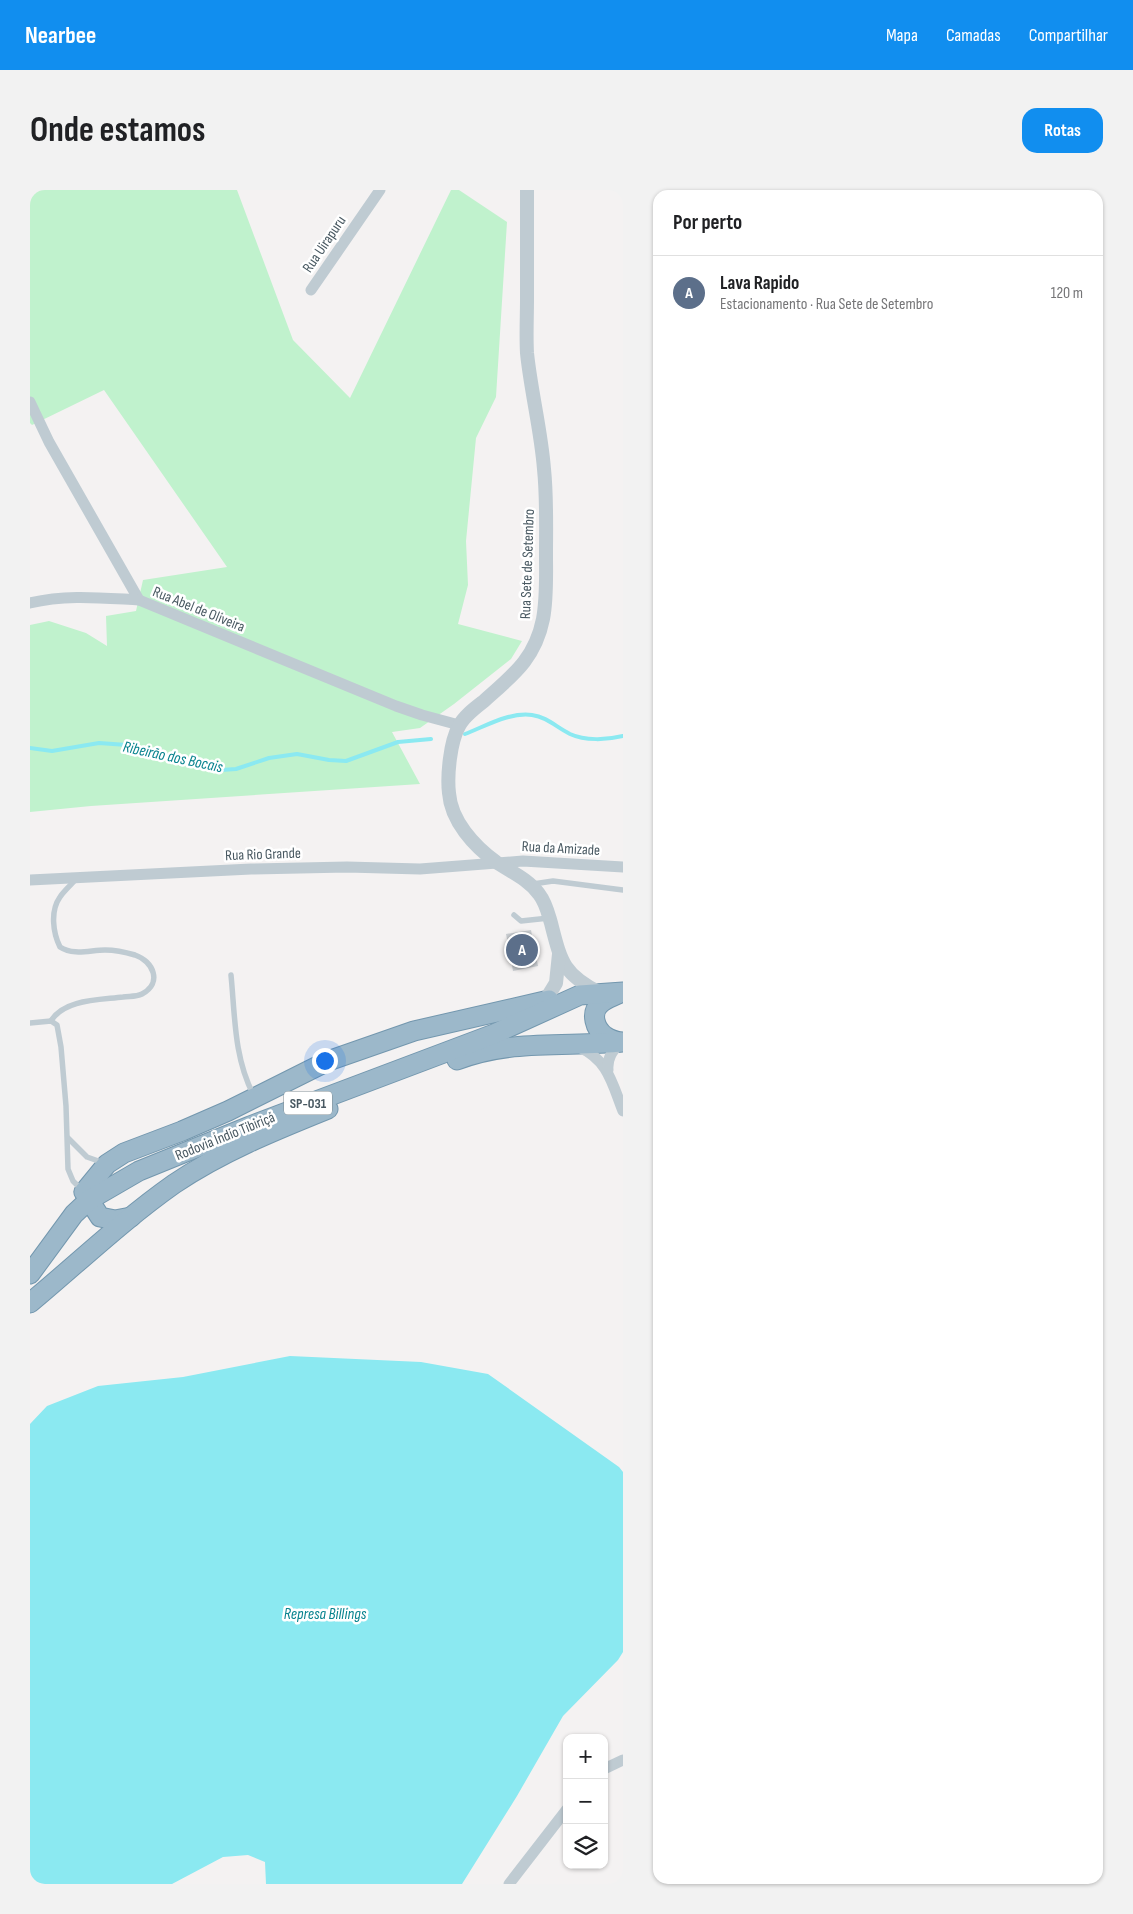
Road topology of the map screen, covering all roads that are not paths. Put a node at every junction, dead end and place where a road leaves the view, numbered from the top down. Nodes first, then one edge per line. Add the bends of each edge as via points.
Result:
1 (380, 190) edge
2 (527, 190) edge
3 (311, 290) dead end
4 (30, 402) edge
5 (139, 600) junction
6 (30, 603) edge
7 (459, 725) junction
8 (497, 862) junction
9 (623, 867) edge
10 (76, 879) junction
11 (30, 880) edge
12 (531, 884) junction
13 (623, 890) edge
14 (514, 915) dead end
15 (550, 918) junction
16 (559, 954) junction
17 (231, 975) dead end
18 (622, 992) edge
19 (600, 993) junction
20 (580, 996) junction
21 (545, 1001) junction
22 (50, 1022) junction
23 (30, 1023) edge
24 (621, 1042) edge
25 (573, 1044) junction
26 (608, 1070) junction
27 (255, 1098) junction
28 (623, 1111) edge
29 (68, 1138) junction
30 (108, 1164) junction
31 (86, 1196) junction
32 (131, 1217) junction
33 (30, 1274) edge
34 (30, 1303) edge
35 (623, 1760) edge
36 (608, 1767) edge
37 (563, 1814) edge
38 (509, 1884) edge

1 - 3 street, Rua Uirapuru
2 - 7 street, Rua Sete de Setembro via 527,352 546,492 543,618 535,646 519,670
4 - 5 street, Rua Abel de Oliveira via 49,442
5 - 6 street via 69,598
5 - 7 street, Rua Abel de Oliveira via 396,706
7 - 8 street, Rua Sete de Setembro via 449,768 448,793 456,818 475,845
8 - 9 street, Rua da Amizade
8 - 10 street, Rua Rio Grande via 420,868 250,869
8 - 12 street, Rua Sete de Setembro
10 - 11 street, Rua Rio Grande
10 - 22 lane via 55,906 55,932 60,947 66,951 103,950 141,957 154,973 152,984 143,993 62,1008
12 - 13 lane via 553,882
12 - 15 street, Rua Sete de Setembro via 540,894
14 - 15 lane via 522,921
15 - 16 street, Rua Sete de Setembro
16 - 19 street, Rua Sete de Setembro via 574,978
16 - 21 street, Rua Sete de Setembro via 556,982
17 - 27 lane via 238,1053 244,1076
18 - 19 highway, Rodovia Índio Tibiriçá / SP-031
18 - 24 highway via 600,1004 594,1017 600,1033
19 - 20 highway, Rodovia Índio Tibiriçá / SP-031
20 - 21 highway
20 - 31 highway, Rodovia Índio Tibiriçá / SP-031 via 494,1034 178,1154
21 - 27 highway via 414,1031 361,1048
22 - 23 lane
22 - 29 lane via 57,1025 59,1031
24 - 25 highway, Rodovia Índio Tibiriçá / SP-031
24 - 26 street via 607,1061
25 - 26 street via 590,1052
25 - 32 highway, Rodovia Índio Tibiriçá / SP-031 via 492,1050 464,1057 358,1097 217,1159 175,1184
26 - 28 street
27 - 30 highway via 124,1153
29 - 30 lane via 86,1157
29 - 31 lane via 69,1174
30 - 31 highway
31 - 32 highway via 100,1217 115,1220
31 - 33 highway, Rodovia Índio Tibiriçá / SP-031
32 - 34 highway, Rodovia Índio Tibiriçá / SP-031
35 - 36 street
37 - 38 street

